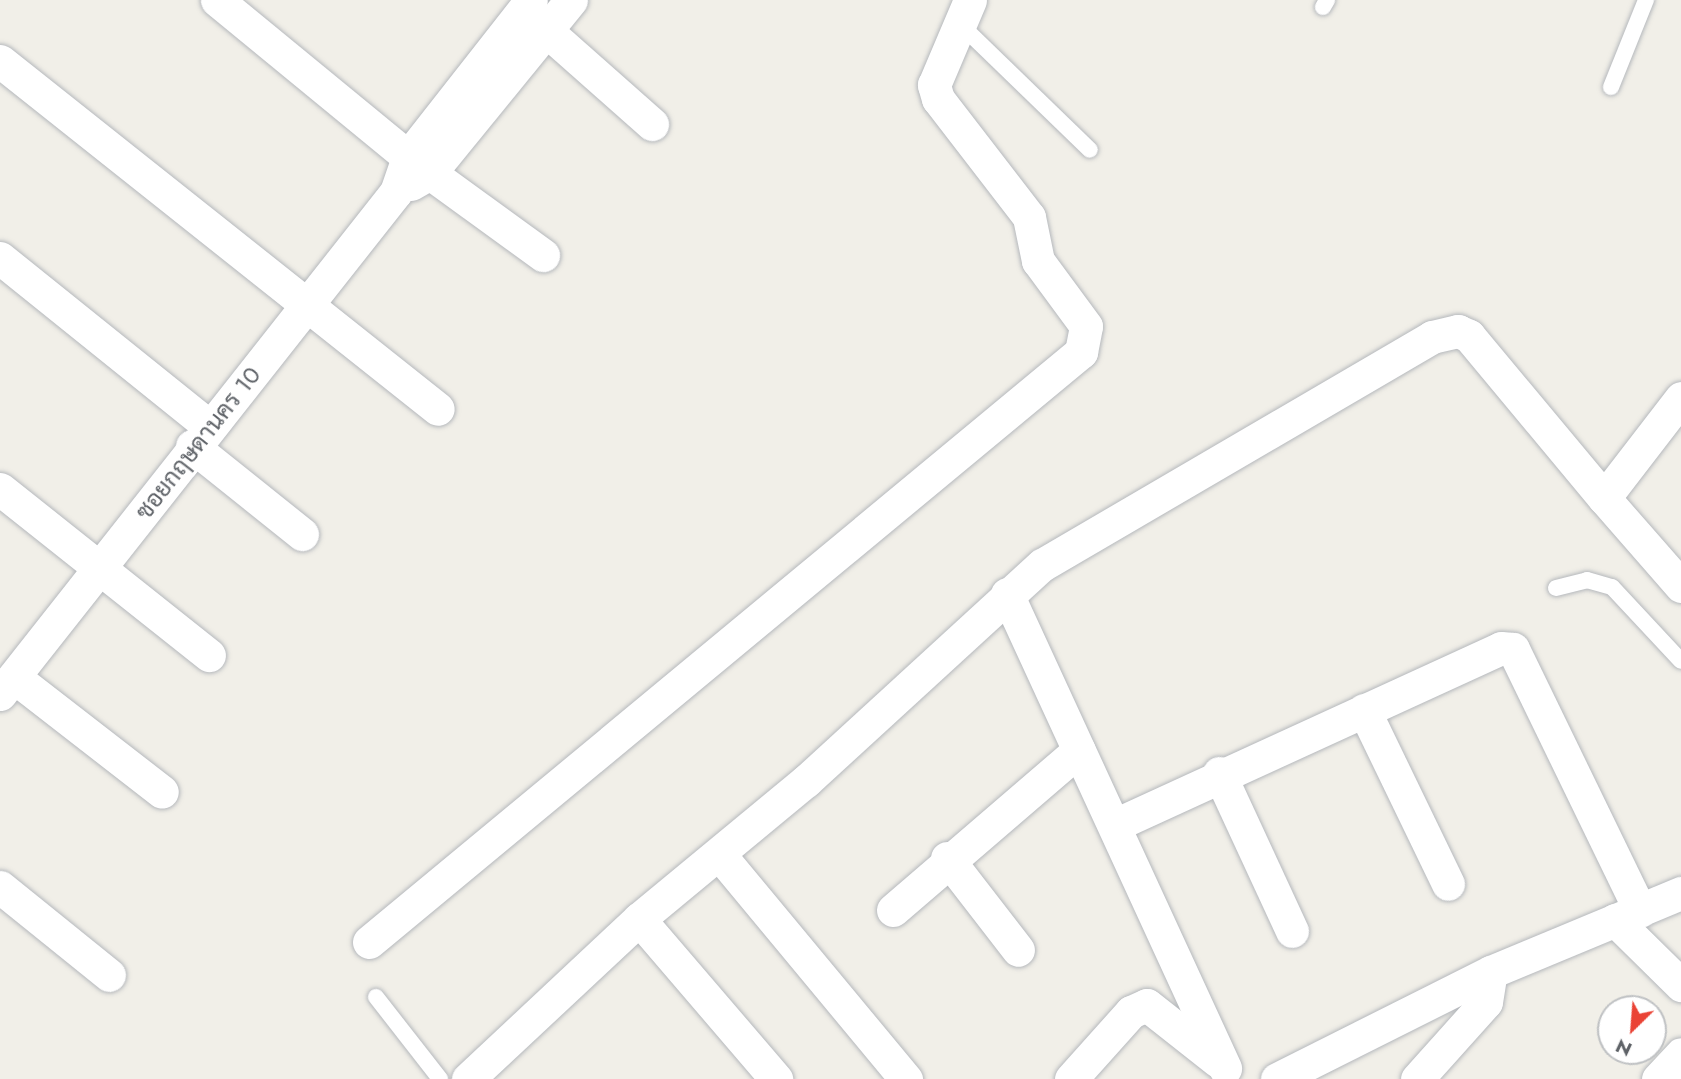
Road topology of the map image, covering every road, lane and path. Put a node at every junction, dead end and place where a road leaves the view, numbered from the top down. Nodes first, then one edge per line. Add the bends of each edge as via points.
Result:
1 (217, 0) edge
2 (571, 0) edge
3 (1646, 0) edge
4 (965, 11) edge
5 (524, 12) edge
6 (0, 61) edge
7 (1611, 87) dead end
8 (652, 124) dead end
9 (1090, 150) dead end
10 (419, 165) junction
11 (543, 255) dead end
12 (0, 258) edge
13 (306, 307) junction
14 (1681, 398) edge
15 (438, 409) dead end
16 (200, 436) junction
17 (0, 489) edge
18 (1604, 498) junction
19 (302, 534) dead end
20 (100, 570) junction
21 (1681, 586) edge
22 (1556, 588) dead end
23 (1007, 594) junction
24 (209, 654) dead end
25 (1681, 661) edge
26 (7, 685) edge
27 (1364, 710) junction
28 (1079, 750) junction
29 (1219, 773) junction
30 (162, 792) dead end
31 (1116, 824) junction
32 (719, 854) junction
33 (947, 859) junction
34 (1448, 884) dead end
35 (0, 887) edge
36 (1681, 893) edge
37 (892, 910) dead end
38 (1628, 916) junction
39 (639, 919) junction
40 (1292, 931) dead end
41 (369, 942) dead end
42 (1018, 950) dead end
43 (1491, 972) junction
44 (109, 975) dead end
45 (1681, 985) edge
46 (376, 997) dead end
47 (1681, 1054) edge
48 (1231, 1073) edge
49 (440, 1079) edge
50 (468, 1079) edge
51 (776, 1079) edge
52 (906, 1079) edge
53 (1071, 1079) edge
54 (1278, 1079) edge
55 (1417, 1079) edge
56 (1658, 1079) edge

1 - 10 street
2 - 5 street, ซอยกฤษดานคร 10
3 - 7 lane
4 - 9 lane
4 - 41 street via 936,72 938,99 1029,218 1038,261 1086,326 1081,352
5 - 8 street
5 - 10 street, ซอยกฤษดานคร 10
6 - 13 street
10 - 11 street
10 - 13 street, ซอยกฤษดานคร 10
12 - 16 street
13 - 15 street
13 - 16 street, ซอยกฤษดานคร 10
14 - 18 street
16 - 19 street
16 - 20 street, ซอยกฤษดานคร 10
17 - 20 street
18 - 21 street
18 - 23 street via 1469,336 1445,332 1119,518 1042,565
20 - 24 street
20 - 26 street, ซอยกฤษดานคร 10
22 - 25 lane via 1587,580 1612,587
23 - 28 street
23 - 32 street via 807,782
26 - 30 street
27 - 29 street
27 - 34 street
27 - 38 street via 1501,648 1513,649
28 - 31 street
28 - 33 street
29 - 31 street
29 - 40 street
31 - 48 street
32 - 39 street
32 - 52 street
33 - 37 street
33 - 42 street
35 - 44 street
36 - 38 street
38 - 43 street
38 - 45 street
39 - 50 street
39 - 51 street
43 - 54 street
43 - 55 street via 1486,1002
46 - 49 lane
47 - 56 street
48 - 53 street via 1147,1005 1131,1012

